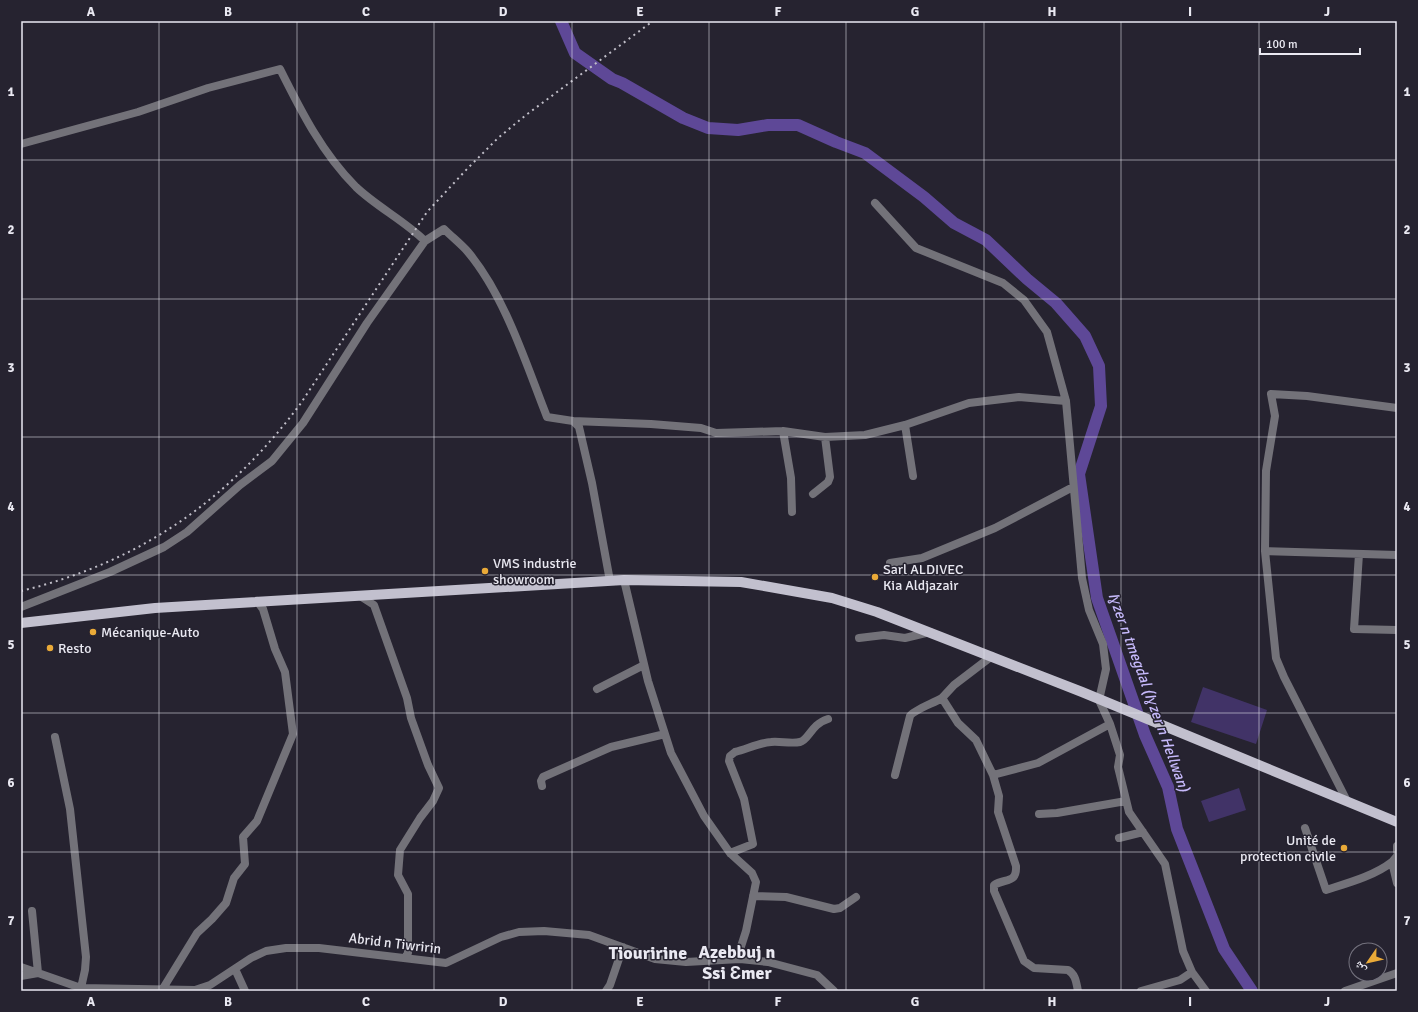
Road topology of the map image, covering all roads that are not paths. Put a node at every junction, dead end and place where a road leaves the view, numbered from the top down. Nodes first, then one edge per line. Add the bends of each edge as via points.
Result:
1 (21, 144) edge
2 (875, 203) dead end
3 (425, 241) junction
4 (1066, 402) junction
5 (1397, 408) edge
6 (573, 421) junction
7 (905, 425) junction
8 (783, 431) junction
9 (825, 437) junction
10 (913, 476) dead end
11 (1073, 487) junction
12 (813, 494) dead end
13 (792, 512) dead end
14 (1265, 551) junction
15 (1359, 554) junction
16 (1397, 555) edge
17 (890, 563) dead end
18 (624, 580) junction
19 (610, 581) junction
20 (360, 596) junction
21 (256, 601) junction
22 (21, 607) edge
23 (21, 623) edge
24 (1397, 630) edge
25 (930, 632) junction
26 (859, 638) dead end
27 (992, 656) junction
28 (644, 665) junction
29 (597, 689) dead end
30 (942, 698) junction
31 (1098, 700) junction
32 (828, 719) dead end
33 (1110, 724) junction
34 (664, 734) junction
35 (55, 737) dead end
36 (894, 775) dead end
37 (993, 775) junction
38 (542, 786) dead end
39 (1126, 801) junction
40 (1347, 801) junction
41 (1039, 814) dead end
42 (1397, 822) edge
43 (1305, 828) dead end
44 (1143, 832) junction
45 (1119, 838) dead end
46 (1397, 846) edge
47 (1397, 851) edge
48 (730, 853) junction
49 (1395, 859) edge
50 (1397, 884) edge
51 (753, 896) junction
52 (856, 897) dead end
53 (32, 911) dead end
54 (622, 948) junction
55 (405, 958) junction
56 (737, 959) junction
57 (21, 967) edge
58 (235, 969) junction
59 (1192, 972) junction
60 (38, 973) junction
61 (1397, 973) edge
62 (21, 976) edge
63 (81, 988) junction
64 (162, 990) edge
65 (246, 991) edge
66 (606, 991) edge
67 (834, 991) edge
68 (1078, 991) edge
69 (1140, 991) edge
70 (1206, 991) edge
71 (1345, 991) edge

1 - 3 street via 138,112 208,88 280,70 313,134 337,166 356,188
2 - 4 street via 916,248 1003,283 1024,300 1047,332
3 - 6 street via 444,229 468,252 506,315 546,417
3 - 22 street via 367,322 303,423 272,461 240,484 187,532 164,547 110,572
4 - 7 street via 1019,397 969,403
4 - 11 street
5 - 14 street via 1271,394 1275,416 1266,471
6 - 8 street via 701,428 716,433
6 - 19 street via 579,427 584,445
7 - 9 street via 864,435
7 - 10 street
8 - 9 street
8 - 13 street via 791,478
9 - 12 street via 830,477 828,482
11 - 17 street via 995,528 922,558
11 - 31 street via 1082,578 1089,610 1103,644 1106,669
14 - 15 street
14 - 40 street via 1276,658
15 - 16 street
15 - 24 street via 1354,629
18 - 19 main road
18 - 25 main road via 741,582 777,588 855,604
18 - 28 street
19 - 20 main road
20 - 21 main road
20 - 55 street via 374,605 407,698 411,718 439,788 400,850 398,875 408,894 408,953
21 - 23 main road via 155,608
21 - 64 street via 263,610 285,672 293,734 257,821 243,837 245,864 234,878 226,903 196,933
25 - 26 street via 905,638 884,635
25 - 27 main road
27 - 30 street via 954,685
27 - 31 main road
28 - 29 street
28 - 34 street
30 - 36 street via 913,711
30 - 37 street via 958,723 976,740
31 - 33 street
31 - 40 main road
32 - 48 street via 814,726 800,742 771,742 735,752 730,756 729,761 744,799 753,844
33 - 37 street via 1038,762
33 - 39 street via 1120,755 1118,767
34 - 38 street via 611,747 543,777
34 - 48 street via 687,786
35 - 63 street via 70,809 84,942 86,970
37 - 68 street via 999,796 998,812 1016,866 1016,872 1011,880 994,885 994,891 1024,961 1034,968 1068,970 1075,976
39 - 41 street
39 - 44 street via 1129,812
40 - 42 main road
43 - 49 street via 1326,890 1346,884 1386,866
44 - 45 street
44 - 59 street via 1166,864 1183,951
46 - 47 street
48 - 51 street via 752,873 756,882
49 - 50 street
51 - 52 street via 786,897 834,909
51 - 56 street
53 - 60 street
54 - 55 street, Abrid n Tiwririn via 589,935 544,931 519,932 446,963
54 - 56 street, Abrid n Tiwririn via 655,959 686,962
54 - 66 street
55 - 58 street, Abrid n Tiwririn via 319,948 286,948 266,951
56 - 67 street, Abrid n Tiwririn via 768,962 817,975
57 - 60 street, Abrid n Tiwririn
58 - 64 street, Abrid n Tiwririn via 210,985 195,990
58 - 65 street
59 - 69 street via 1180,980
59 - 70 street
60 - 62 street
60 - 63 street, Abrid n Tiwririn
61 - 71 street
63 - 64 street, Abrid n Tiwririn

